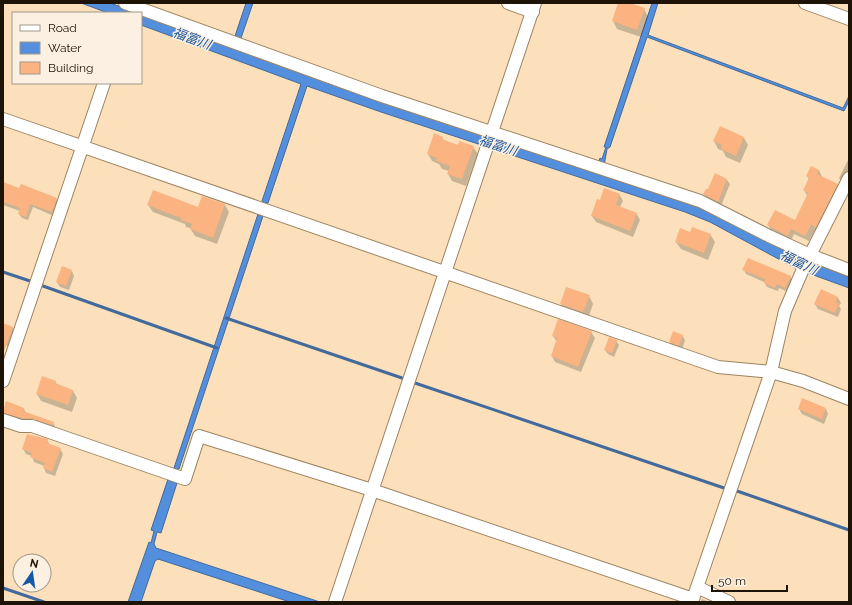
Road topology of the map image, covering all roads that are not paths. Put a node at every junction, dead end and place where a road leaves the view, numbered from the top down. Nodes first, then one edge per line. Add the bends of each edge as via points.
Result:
1 (508, 3) edge
2 (805, 3) edge
3 (128, 7) edge
4 (534, 7) edge
5 (849, 19) edge
6 (104, 84) edge
7 (3, 119) edge
8 (490, 139) junction
9 (83, 147) junction
10 (849, 178) edge
11 (846, 191) edge
12 (807, 261) junction
13 (849, 270) edge
14 (444, 271) junction
15 (771, 372) junction
16 (3, 381) edge
17 (849, 399) edge
18 (3, 420) edge
19 (372, 490) junction
20 (697, 586) junction
21 (692, 601) edge
22 (334, 602) edge
23 (729, 602) edge

1 - 4 street
2 - 5 street
3 - 8 street via 382,96
4 - 8 street
6 - 9 street
7 - 9 street
8 - 12 street via 600,168 700,201 769,236
8 - 14 street
9 - 14 street
9 - 16 street
10 - 11 street
11 - 12 street
12 - 13 street
12 - 15 street via 785,311
14 - 15 street via 718,367
14 - 19 street
15 - 17 street
15 - 20 street
18 - 19 street via 21,426 32,426 185,479 199,436
19 - 21 street
19 - 22 street
20 - 21 street
20 - 23 street

